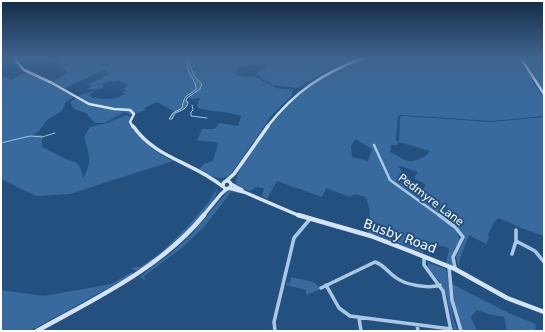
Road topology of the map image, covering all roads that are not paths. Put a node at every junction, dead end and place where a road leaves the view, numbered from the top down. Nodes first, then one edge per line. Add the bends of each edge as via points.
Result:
1 (29, 72) edge
2 (326, 72) edge
3 (530, 72) edge
4 (544, 94) edge
5 (374, 145) dead end
6 (234, 174) junction
7 (213, 179) junction
8 (226, 181) junction
9 (231, 183) junction
10 (222, 186) junction
11 (228, 188) junction
12 (244, 192) junction
13 (220, 194) junction
14 (310, 219) junction
15 (516, 230) dead end
16 (516, 241) junction
17 (512, 254) dead end
18 (424, 256) junction
19 (544, 262) edge
20 (449, 266) junction
21 (455, 269) junction
22 (326, 285) junction
23 (440, 285) junction
24 (321, 288) dead end
25 (544, 312) edge
26 (359, 317) junction
27 (417, 325) junction
28 (451, 330) edge
29 (37, 331) edge
30 (275, 331) edge
31 (361, 331) edge
32 (418, 331) edge
33 (461, 331) edge

1 - 7 main road via 89,104 129,110 133,113 130,122 150,146
2 - 6 main road via 297,92 269,122
3 - 4 main road
5 - 21 street, Pedmyre Lane via 390,180 455,227 463,237 453,257
6 - 8 main road
6 - 9 main road
7 - 8 main road
7 - 10 main road
8 - 9 main road, Busby Road
8 - 10 main road
9 - 11 main road
9 - 12 main road, Busby Road
10 - 11 main road, Busby Road
10 - 13 main road
11 - 12 main road, Busby Road
11 - 13 main road
12 - 14 main road, Busby Road
13 - 29 main road via 191,231 155,262 119,286
14 - 18 main road, Busby Road via 371,236
14 - 30 street via 294,238 274,322
15 - 16 street
16 - 17 street
16 - 19 street via 536,251
18 - 20 main road, Busby Road
18 - 23 street via 424,265
20 - 21 main road, Busby Road
20 - 33 street via 454,313
21 - 25 main road, Busby Road via 507,298
22 - 23 street via 375,262 398,280 436,287
22 - 24 street
22 - 26 street via 340,308 347,314
23 - 28 street
26 - 27 street
26 - 31 street
27 - 28 street
27 - 32 street

